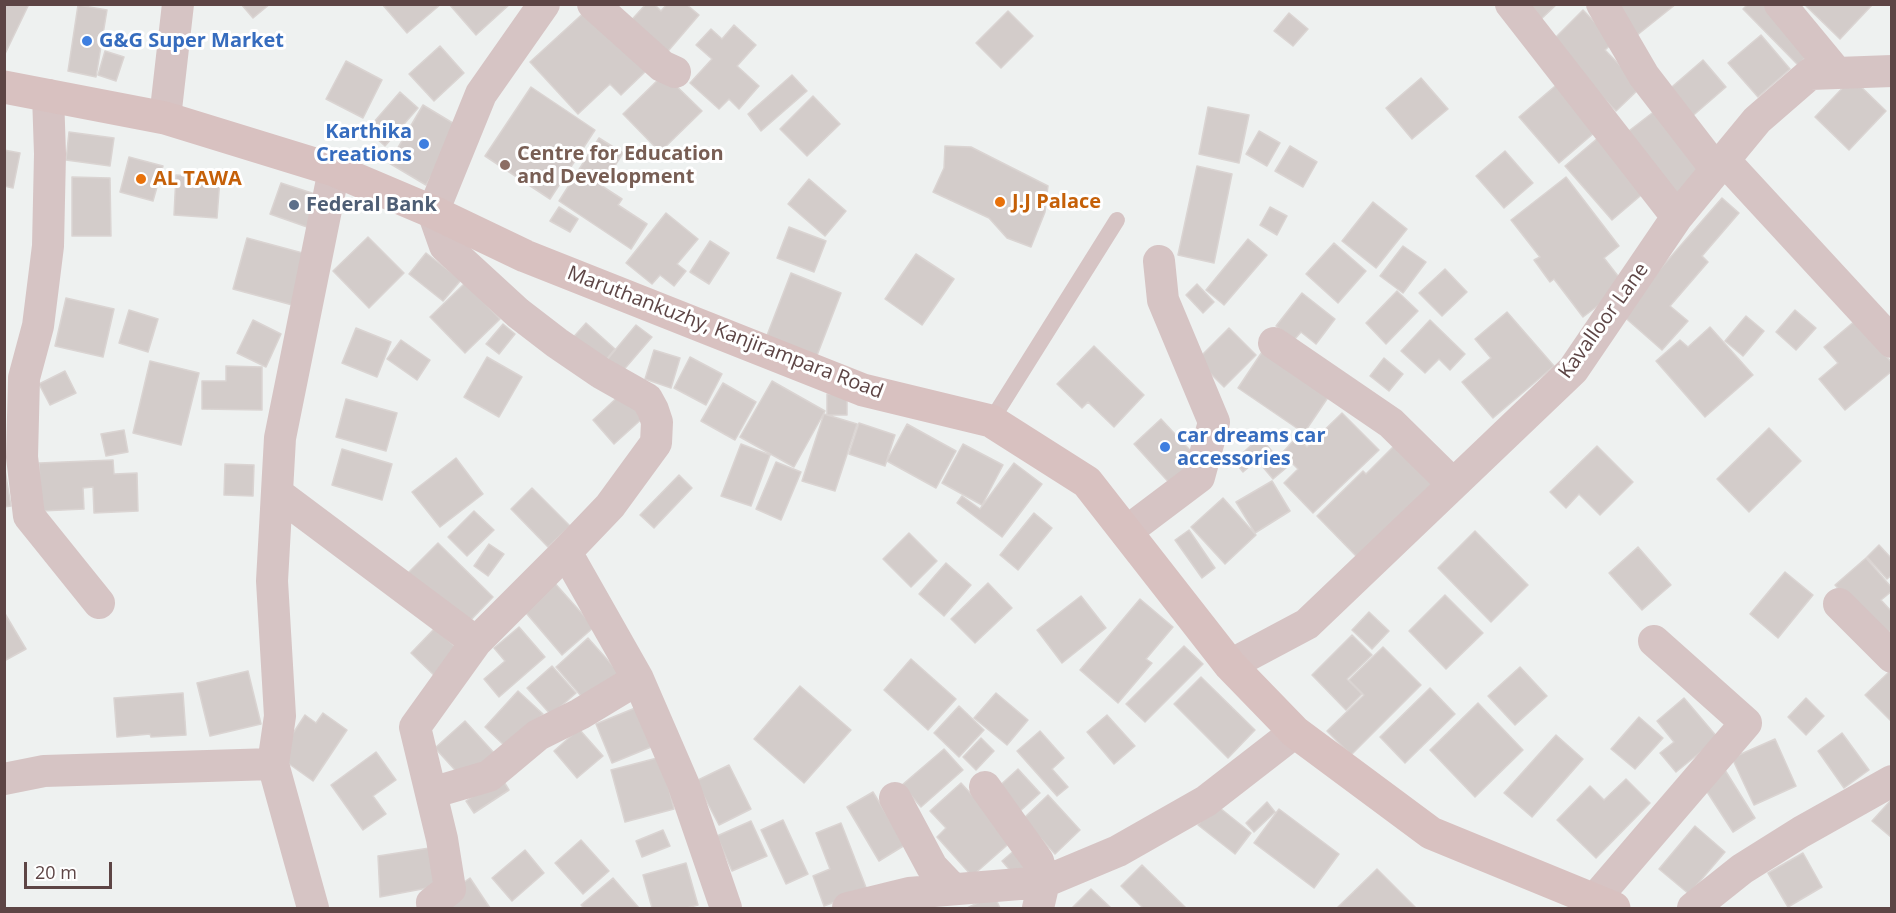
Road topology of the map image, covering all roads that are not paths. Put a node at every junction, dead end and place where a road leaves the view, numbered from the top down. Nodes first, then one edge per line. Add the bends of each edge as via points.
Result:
1 (178, 4) edge
2 (593, 4) edge
3 (1512, 4) edge
4 (1602, 4) edge
5 (1780, 4) edge
6 (540, 7) edge
7 (1892, 71) edge
8 (675, 72) dead end
9 (1837, 73) junction
10 (4, 87) edge
11 (48, 95) junction
12 (165, 118) junction
13 (1720, 164) junction
14 (334, 170) junction
15 (433, 212) junction
16 (1677, 217) junction
17 (1117, 220) dead end
18 (1159, 261) dead end
19 (1892, 342) edge
20 (1274, 343) dead end
21 (991, 421) junction
22 (13, 427) edge
23 (1453, 484) junction
24 (277, 493) junction
25 (1126, 532) junction
26 (566, 552) junction
27 (99, 603) dead end
28 (1839, 604) dead end
29 (1654, 641) dead end
30 (476, 642) junction
31 (1892, 657) edge
32 (1230, 665) junction
33 (639, 679) junction
34 (1295, 732) junction
35 (273, 764) junction
36 (4, 779) edge
37 (1892, 782) edge
38 (985, 787) dead end
39 (431, 793) junction
40 (895, 798) dead end
41 (952, 889) junction
42 (1041, 895) edge
43 (1590, 903) edge
44 (313, 909) edge
45 (433, 909) edge
46 (726, 909) edge
47 (848, 909) edge
48 (1694, 909) edge

1 - 12 street
2 - 8 street via 662,66
3 - 16 street
4 - 13 street via 1644,76
5 - 9 street
6 - 15 street via 481,94
7 - 9 street, Kavalloor Lane
9 - 13 street, Kavalloor Lane via 1810,74 1757,120
10 - 11 main road, Maruthankuzhy, Kanjirampara Road
11 - 12 main road, Maruthankuzhy, Kanjirampara Road
11 - 22 street via 48,246 38,326
12 - 14 main road, Maruthankuzhy, Kanjirampara Road
13 - 16 street, Kavalloor Lane
13 - 19 street
14 - 15 main road, Maruthankuzhy, Kanjirampara Road
14 - 24 street via 280,438
15 - 21 main road, Maruthankuzhy, Kanjirampara Road via 525,256 863,390
15 - 26 street via 445,246 518,313 601,373 647,399 653,410 656,443 610,506
16 - 23 street, Kavalloor Lane via 1572,370
17 - 21 lane
18 - 25 street via 1163,300 1214,423 1199,477
20 - 23 street via 1390,423
21 - 25 main road, Maruthankuzhy, Kanjirampara Road via 1087,482
22 - 27 street via 22,457 29,516
23 - 32 street, Kavalloor Lane via 1307,624
24 - 30 street
24 - 35 street via 272,581 280,716
25 - 32 main road, Maruthankuzhy, Kanjirampara Road
26 - 30 street
26 - 33 street
28 - 31 street
29 - 43 street via 1746,723
30 - 39 street via 415,728
32 - 34 main road, Maruthankuzhy, Kanjirampara Road
33 - 39 street via 538,735 489,776
33 - 46 street via 684,783
34 - 42 street via 1206,801
34 - 43 main road, Maruthankuzhy, Kanjirampara Road via 1431,833
35 - 36 street via 44,771
35 - 44 street
37 - 48 street via 1742,869
38 - 42 street via 1038,861
39 - 45 street via 450,889 432,903
40 - 41 street via 932,867
41 - 42 street
41 - 47 street via 909,893

